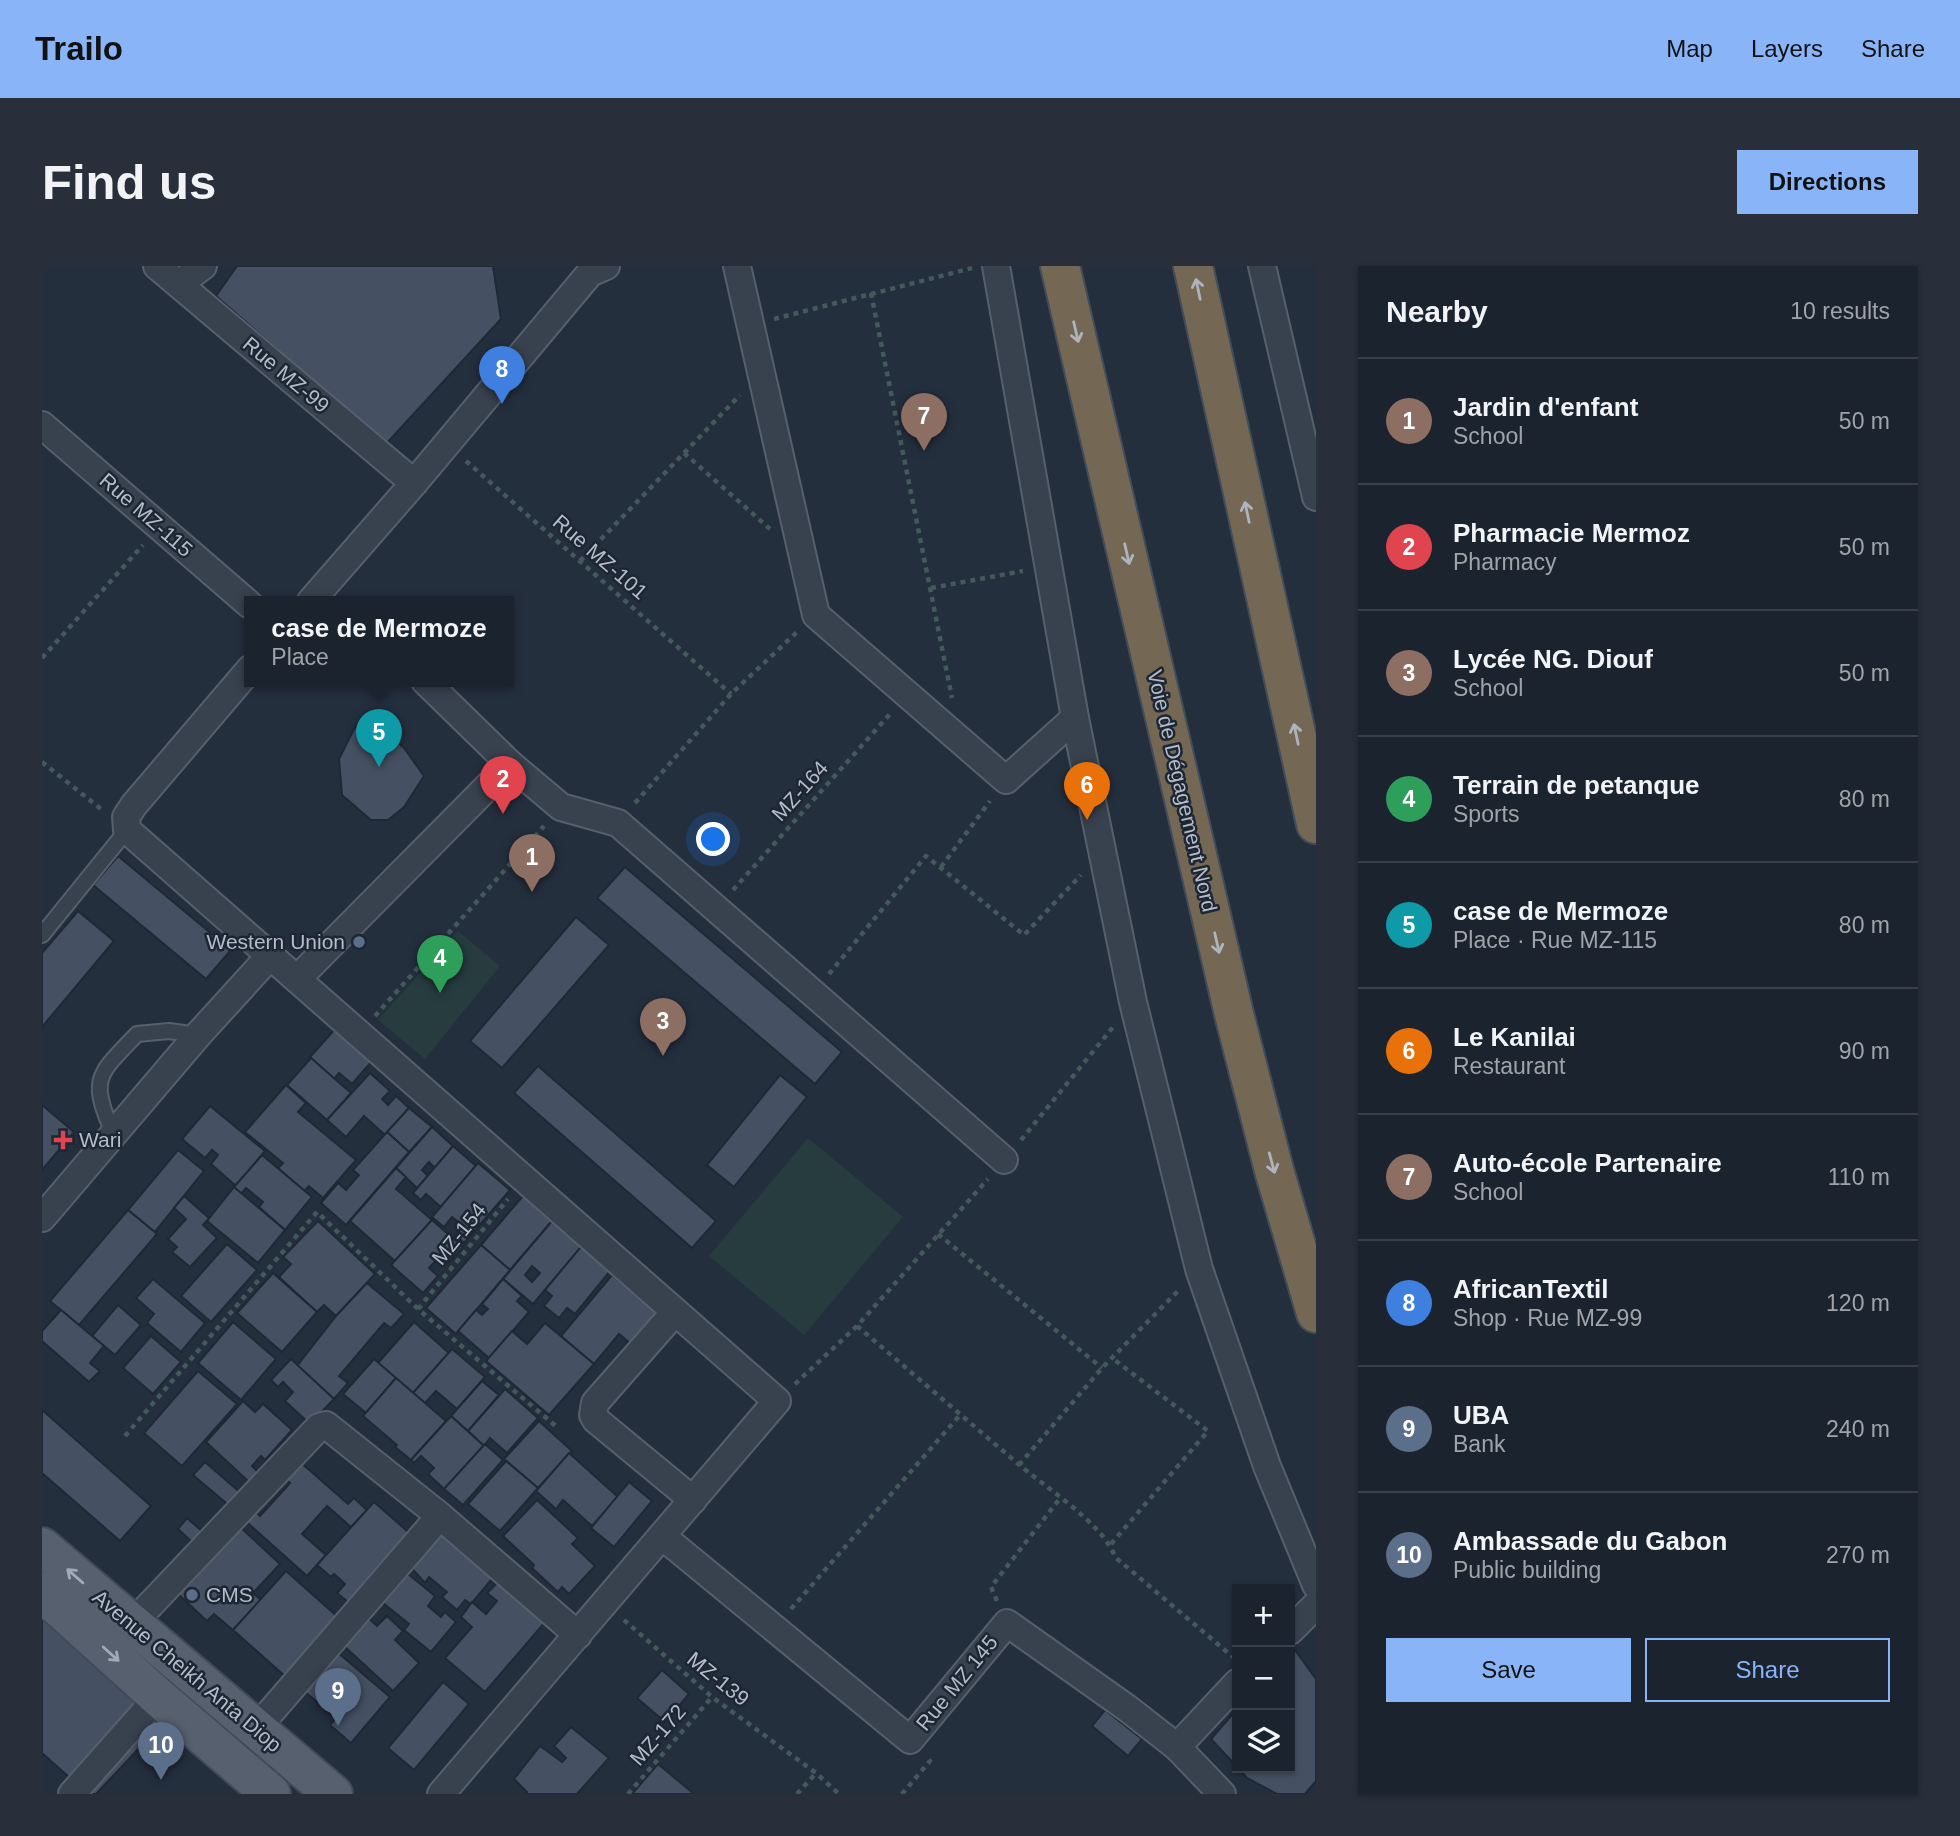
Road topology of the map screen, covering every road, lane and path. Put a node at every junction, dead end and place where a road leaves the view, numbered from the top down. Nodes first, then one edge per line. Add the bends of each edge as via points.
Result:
1 (157, 266) edge
2 (203, 266) edge
3 (737, 266) edge
4 (979, 266) edge
5 (996, 266) edge
6 (1060, 266) edge
7 (1193, 266) edge
8 (1262, 266) edge
9 (589, 268) edge
10 (179, 284) junction
11 (871, 293) junction
12 (750, 325) junction
13 (761, 374) junction
14 (42, 425) edge
15 (447, 444) junction
16 (684, 453) junction
17 (414, 483) junction
18 (1316, 497) edge
19 (160, 526) junction
20 (803, 559) junction
21 (580, 561) junction
22 (1048, 566) junction
23 (932, 589) junction
24 (327, 595) edge
25 (244, 600) edge
26 (816, 615) junction
27 (42, 657) edge
28 (244, 676) edge
29 (431, 687) edge
30 (731, 694) junction
31 (908, 694) junction
32 (1075, 718) junction
33 (960, 740) junction
34 (42, 762) edge
35 (510, 764) junction
36 (1006, 780) junction
37 (561, 807) junction
38 (618, 823) junction
39 (1316, 824) edge
40 (127, 830) junction
41 (1103, 851) junction
42 (941, 867) junction
43 (716, 909) junction
44 (42, 935) edge
45 (270, 956) junction
46 (297, 979) junction
47 (813, 994) junction
48 (1133, 1002) junction
49 (359, 1034) junction
50 (198, 1035) junction
51 (114, 1135) junction
52 (1004, 1160) junction
53 (524, 1179) junction
54 (42, 1218) edge
55 (939, 1234) junction
56 (1199, 1269) junction
57 (418, 1310) junction
58 (675, 1312) junction
59 (1316, 1313) edge
60 (857, 1326) junction
61 (1112, 1358) junction
62 (1102, 1368) junction
63 (777, 1401) junction
64 (960, 1415) junction
65 (558, 1428) dead end
66 (125, 1436) dead end
67 (1019, 1465) junction
68 (1061, 1497) junction
69 (693, 1500) junction
70 (440, 1516) junction
71 (662, 1536) junction
72 (1111, 1544) junction
73 (42, 1547) edge
74 (1316, 1585) edge
75 (42, 1592) edge
76 (604, 1603) junction
77 (1316, 1605) edge
78 (1007, 1623) junction
79 (131, 1625) junction
80 (1295, 1625) edge
81 (775, 1628) junction
82 (578, 1635) junction
83 (1232, 1656) edge
84 (1232, 1688) edge
85 (158, 1697) junction
86 (712, 1697) junction
87 (256, 1729) junction
88 (1177, 1747) junction
89 (930, 1761) dead end
90 (816, 1773) junction
91 (72, 1794) edge
92 (271, 1794) edge
93 (333, 1794) edge
94 (441, 1794) edge
95 (628, 1794) edge
96 (797, 1794) edge
97 (839, 1794) edge
98 (902, 1794) edge
99 (1222, 1794) edge

1 - 10 street, Rue MZ-99
2 - 10 street
3 - 12 street
4 - 11 path
5 - 22 street
6 -> 59 highway, Voie de Dégagement Nord via 1234,1014
39 -> 7 highway
8 - 18 street
9 - 15 street
10 - 17 street, Rue MZ-99
11 - 12 path
11 - 23 path
12 - 13 street
13 - 16 path
13 - 20 street
14 - 19 street, Rue MZ-115
15 - 17 street
15 - 21 path, Rue MZ-101
16 - 20 path
16 - 21 path
17 - 24 street
19 - 25 street, Rue MZ-115
19 - 27 path
20 - 26 street
21 - 30 path, Rue MZ-101
22 - 23 path
22 - 32 street
23 - 33 path
26 - 30 path
26 - 31 street
28 - 40 street via 134,805 126,817
29 - 35 street
30 - 38 path
31 - 33 street
31 - 43 path, MZ-164
32 - 36 street
32 - 41 street
33 - 36 street
34 - 40 path
35 - 37 street
35 - 46 street
36 - 42 path
37 - 38 street
37 - 49 path
38 - 43 street
40 - 44 lane
40 - 45 street
41 - 42 path via 1024,935
41 - 48 street
42 - 47 path via 926,856
43 - 47 street
45 - 46 street
45 - 50 street
46 - 49 street
47 - 52 street
48 - 52 path
48 - 56 street
49 - 53 street
50 - 51 street
50 - 51 lane via 169,1031 137,1034 104,1068 99,1086 102,1107
51 - 54 street
52 - 55 path
53 - 57 path, MZ-154
53 - 58 street
55 - 60 path
55 - 62 path
56 - 61 path
56 - 74 street via 1267,1466
57 - 65 path
57 - 66 path via 317,1212
58 - 63 street
58 - 69 street via 595,1403 593,1415
60 - 63 path
60 - 64 path
61 - 62 path
61 - 72 path via 1208,1431
62 - 67 path
63 - 69 street
64 - 67 path
64 - 81 path
67 - 68 path
68 - 72 path
68 - 78 path via 991,1587
69 - 71 street
70 - 79 street via 330,1426 323,1425
70 - 82 street
70 - 87 street
71 - 76 street
71 - 81 street, Rue MZ 145
72 - 83 path via 1115,1558
79 -> 73 main road, Avenue Cheikh Anta Diop
75 -> 85 main road, Avenue Cheikh Anta Diop
76 - 82 street
76 - 86 path, MZ-139
77 - 80 street
78 - 81 street, Rue MZ 145 via 911,1740
78 - 88 street, Rue MZ 145
79 - 87 main road, Avenue Cheikh Anta Diop
82 - 94 street
84 - 88 street
85 - 91 street
85 - 92 main road, Avenue Cheikh Anta Diop
86 - 90 path, MZ-139
86 - 95 path, MZ-172
87 - 93 main road, Avenue Cheikh Anta Diop
88 - 99 street, Rue MZ 145
89 - 98 path
90 - 96 path
90 - 97 path, MZ-139

